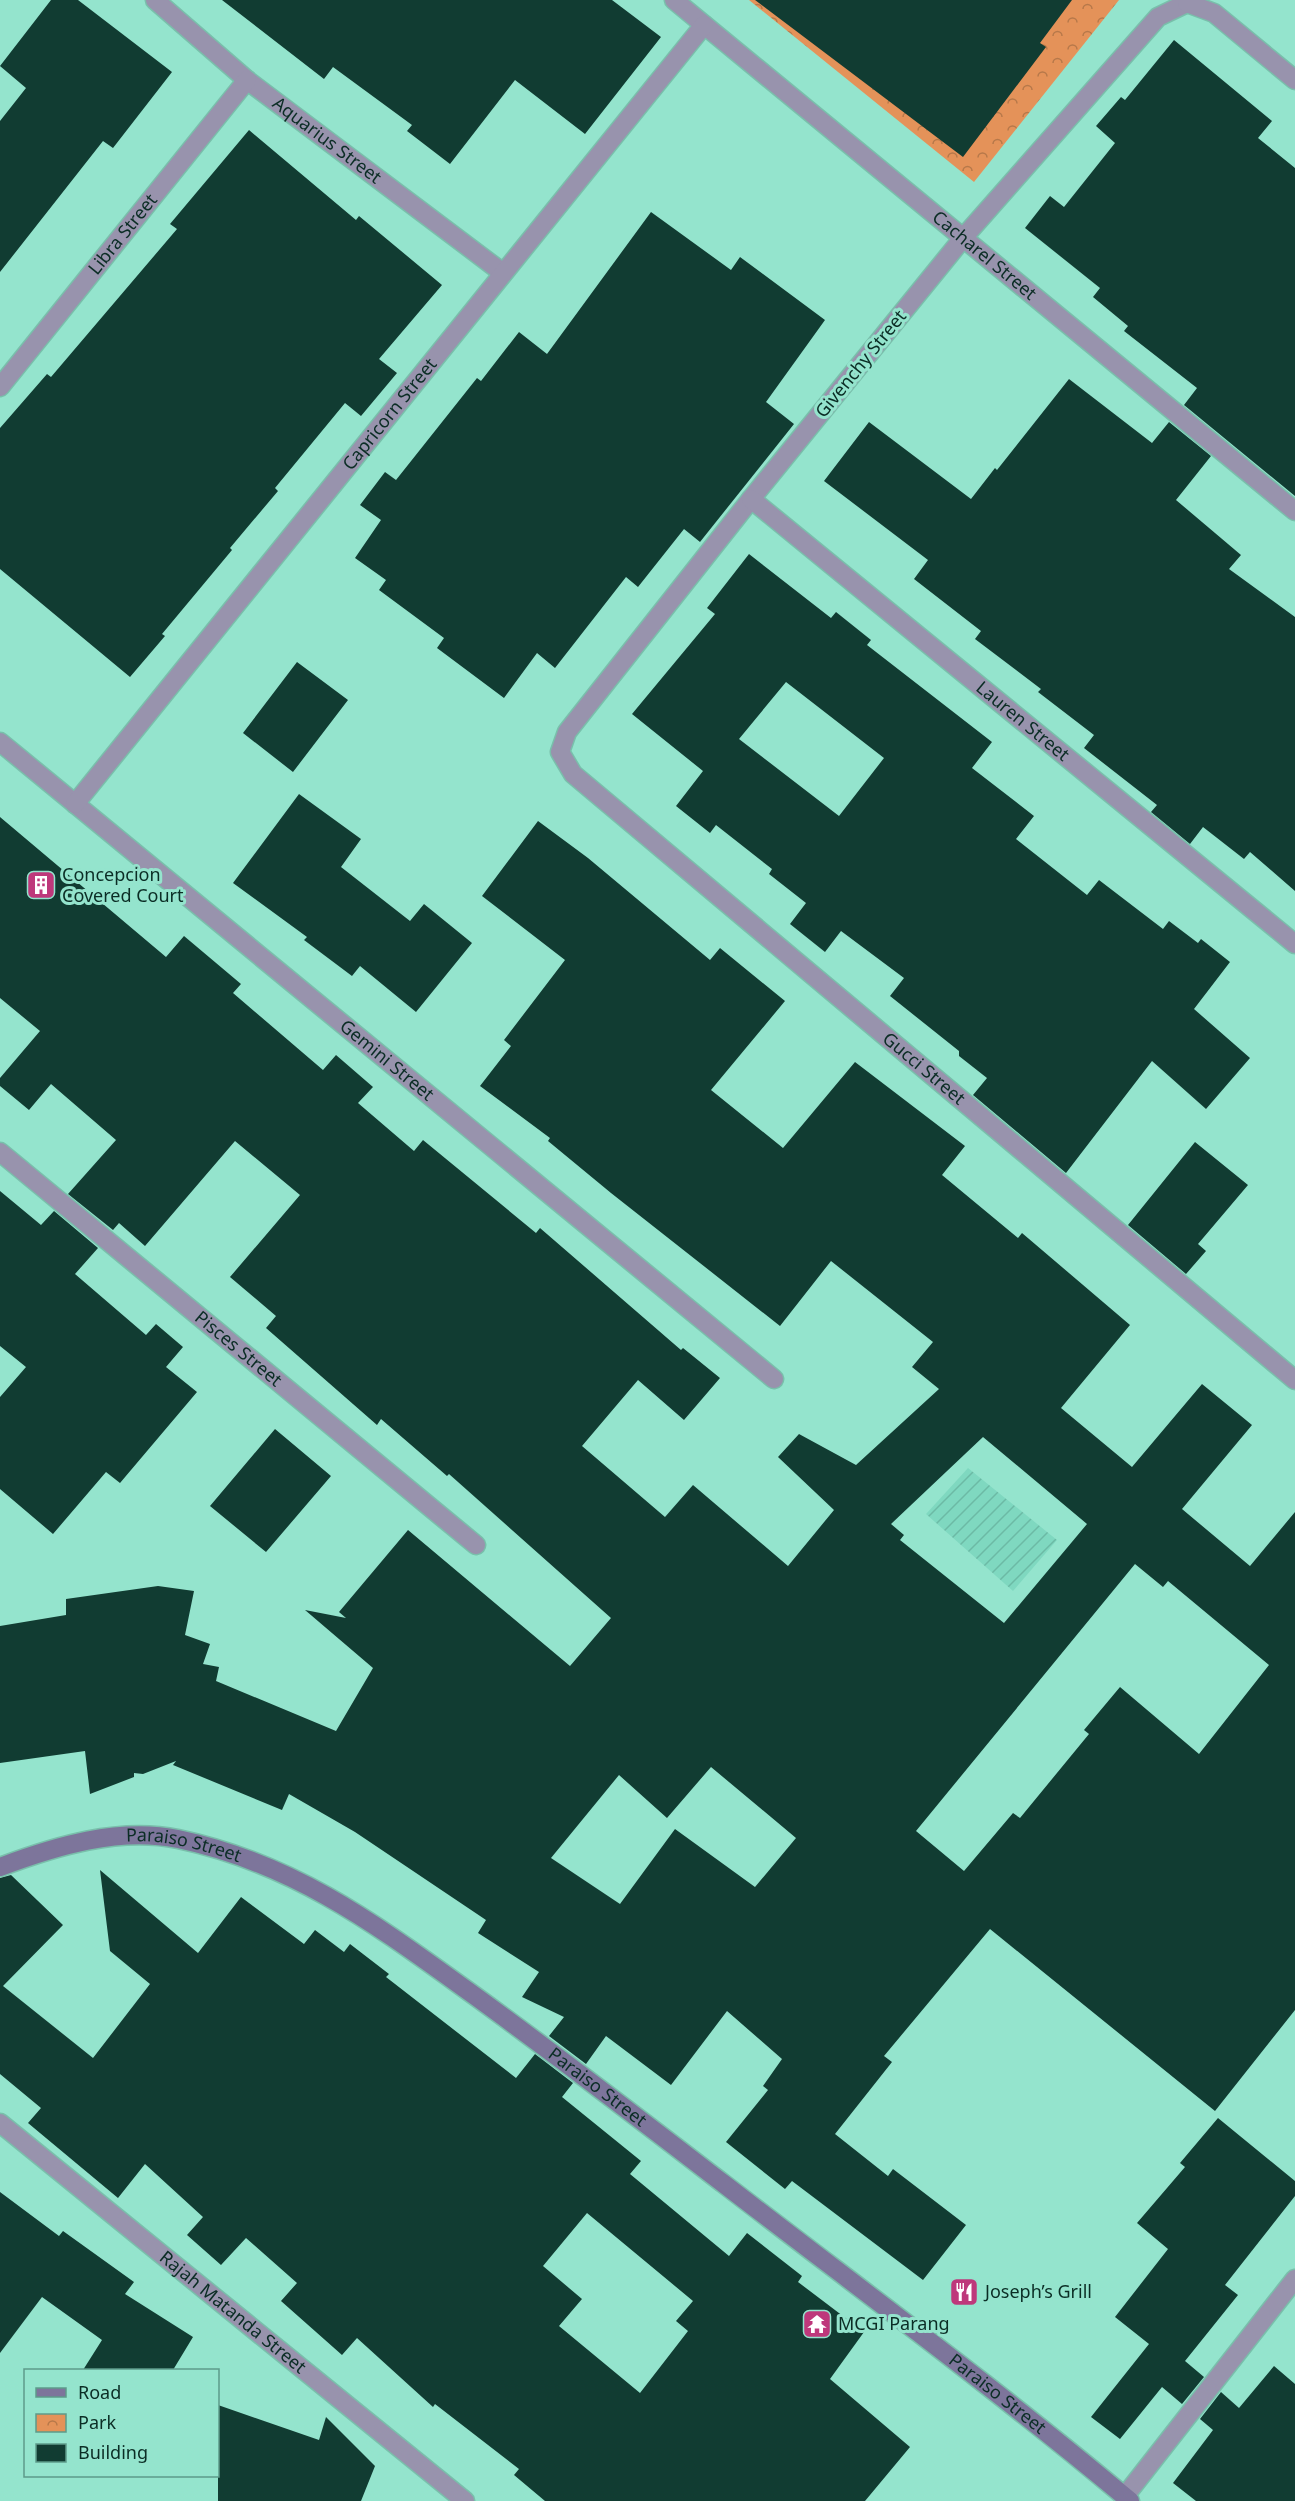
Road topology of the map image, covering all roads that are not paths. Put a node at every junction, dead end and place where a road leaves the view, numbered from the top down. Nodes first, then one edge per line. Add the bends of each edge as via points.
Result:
1 (155, 0) edge
2 (674, 0) edge
3 (1187, 2) edge
4 (704, 25) junction
5 (247, 80) junction
6 (1295, 80) edge
7 (963, 238) junction
8 (503, 273) junction
9 (0, 387) edge
10 (751, 499) junction
11 (1295, 511) edge
12 (0, 742) edge
13 (560, 752) joint
14 (75, 804) junction
15 (1295, 944) edge
16 (0, 1152) edge
17 (774, 1379) dead end
18 (1295, 1380) edge
19 (476, 1545) dead end
20 (0, 1868) edge
21 (0, 2123) edge
22 (1295, 2278) edge
23 (1127, 2499) edge
24 (465, 2501) edge

1 - 5 street, Aquarius Street
2 - 4 street, Cacharel Street
3 - 6 street via 1214,14
3 - 7 street, Givenchy Street via 1158,17
4 - 7 street, Cacharel Street
4 - 8 street, Capricorn Street
5 - 8 street, Aquarius Street
5 - 9 street, Libra Street
7 - 10 street, Givenchy Street
7 - 11 street, Cacharel Street
8 - 14 street, Capricorn Street
10 - 13 street, Givenchy Street via 567,732
10 - 15 street, Lauren Street
12 - 14 street, Gemini Street
13 - 18 street, Gucci Street via 573,774
14 - 17 street, Gemini Street
16 - 19 street, Pisces Street
20 - 23 street, Paraiso Street via 84,1841 150,1835 231,1853 321,1891 380,1928 583,2075
21 - 24 street, Rajah Matanda Street
22 - 23 street

